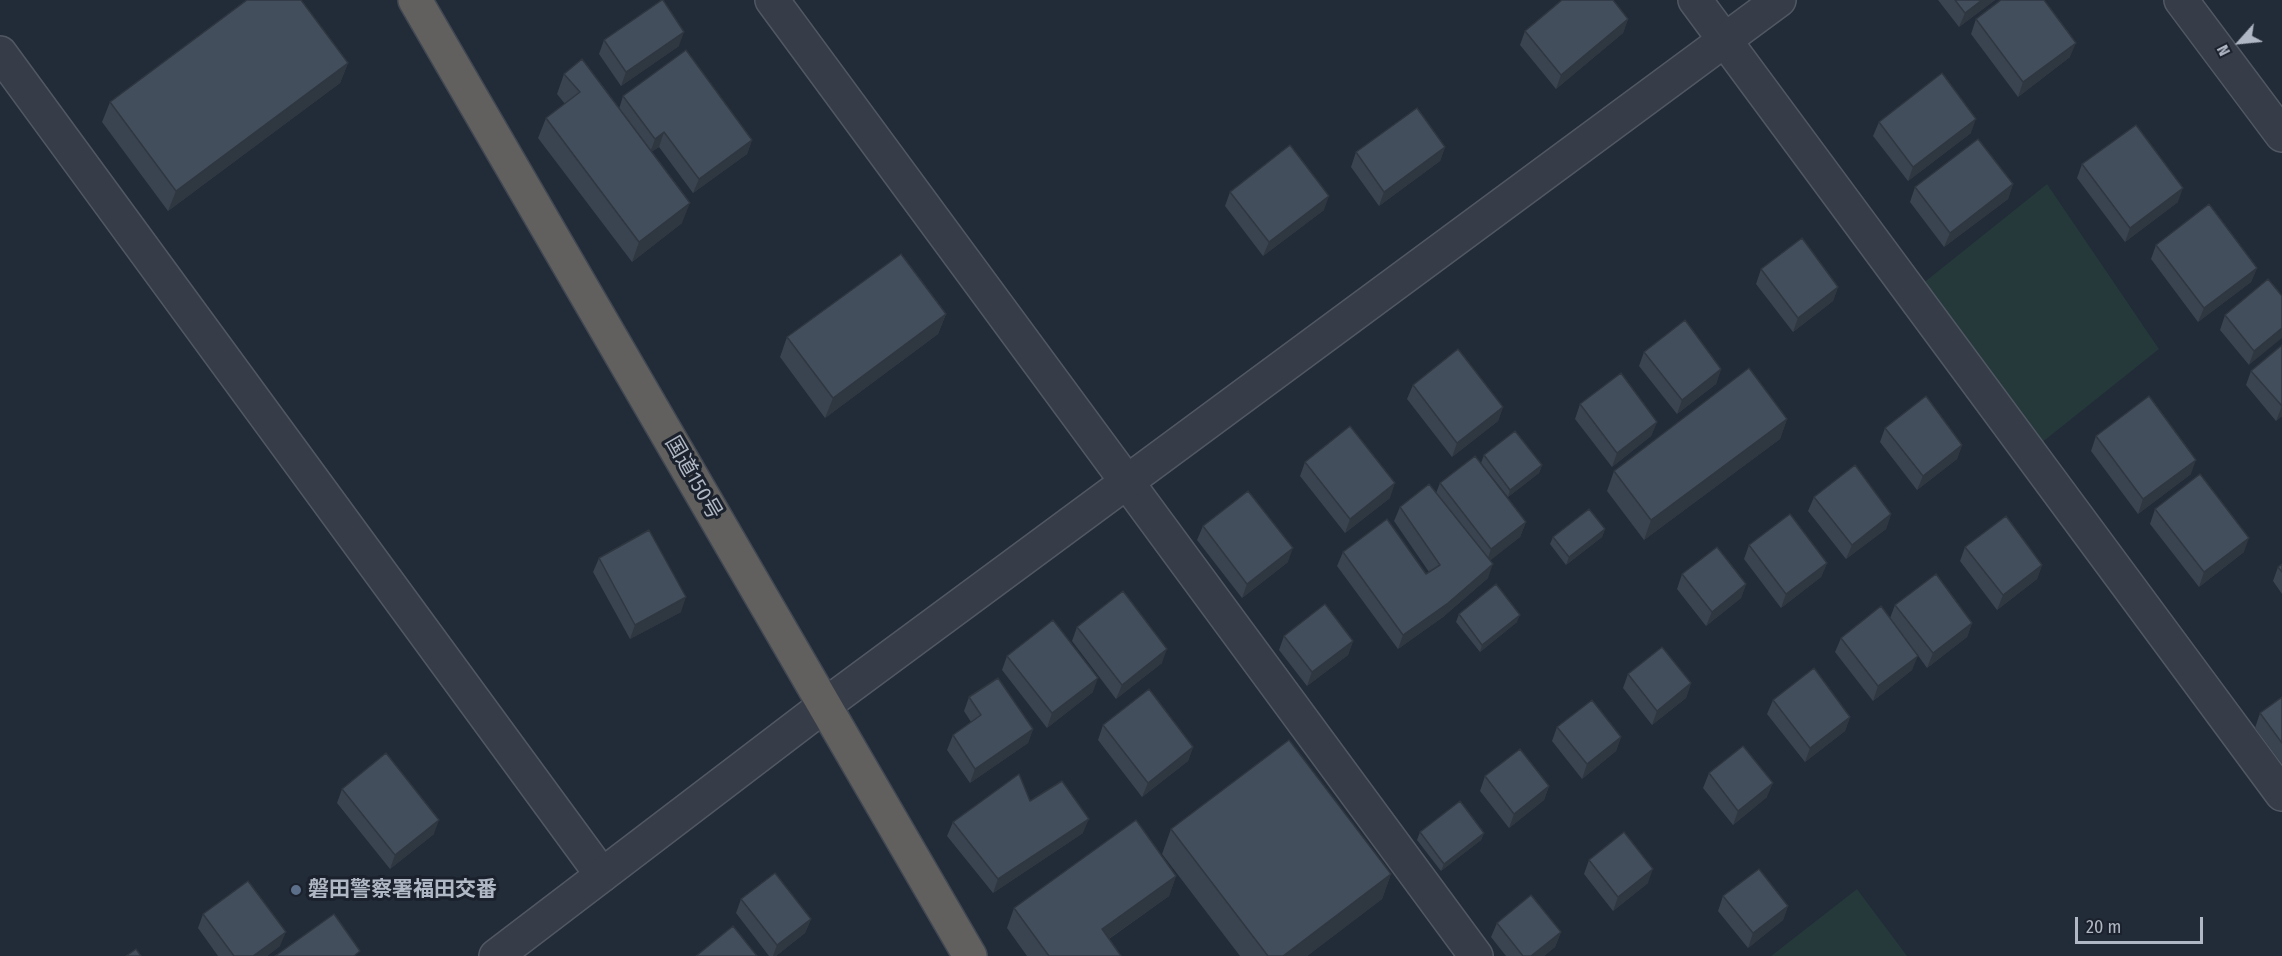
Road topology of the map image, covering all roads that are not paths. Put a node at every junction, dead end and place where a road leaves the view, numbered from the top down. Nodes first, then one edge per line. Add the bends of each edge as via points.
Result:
1 (415, 0) edge
2 (772, 0) edge
3 (1695, 0) edge
4 (1779, 0) edge
5 (2181, 0) edge
6 (1725, 40) junction
7 (0, 53) edge
8 (2282, 135) edge
9 (1127, 482) junction
10 (825, 705) junction
11 (2282, 794) edge
12 (602, 875) junction
13 (496, 956) edge
14 (970, 956) edge
15 (1476, 956) edge

1 - 10 highway, 国道150号
2 - 9 street
3 - 6 street
4 - 6 street
5 - 8 street
6 - 9 street
6 - 11 street
7 - 12 street
9 - 10 street
9 - 15 street
10 - 12 street
10 - 14 highway, 国道150号
12 - 13 street

